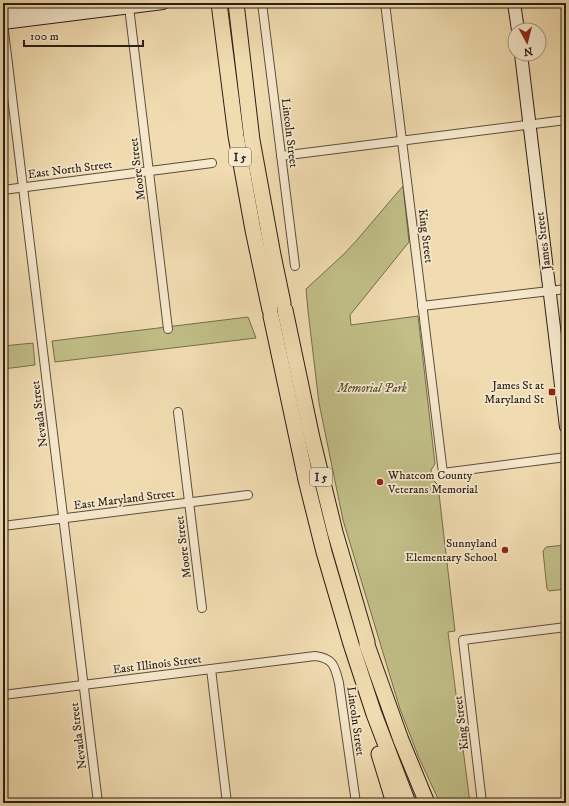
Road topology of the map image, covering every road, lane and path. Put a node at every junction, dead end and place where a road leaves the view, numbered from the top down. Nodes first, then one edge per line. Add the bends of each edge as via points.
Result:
1 (76, 3) edge
2 (162, 3) edge
3 (219, 3) edge
4 (236, 3) edge
5 (262, 3) edge
6 (385, 3) edge
7 (514, 3) edge
8 (129, 7) junction
9 (3, 12) edge
10 (517, 22) edge
11 (3, 23) edge
12 (522, 62) edge
13 (566, 120) edge
14 (529, 125) junction
15 (402, 141) junction
16 (281, 156) junction
17 (212, 164) dead end
18 (149, 172) junction
19 (23, 187) junction
20 (3, 190) edge
21 (295, 266) dead end
22 (566, 289) edge
23 (549, 291) junction
24 (422, 306) junction
25 (277, 310) junction
26 (168, 329) dead end
27 (178, 412) dead end
28 (566, 427) edge
29 (566, 458) edge
30 (248, 495) dead end
31 (189, 503) junction
32 (64, 518) junction
33 (3, 526) edge
34 (202, 608) dead end
35 (566, 627) edge
36 (315, 656) joint
37 (210, 669) junction
38 (84, 685) junction
39 (3, 695) edge
40 (374, 714) junction
41 (98, 803) edge
42 (227, 803) edge
43 (356, 803) edge
44 (394, 803) edge
45 (408, 803) edge
46 (427, 803) edge
47 (482, 803) edge

1 - 9 main road
2 - 8 main road
3 - 25 highway, I 5 via 236,136 253,230
4 - 25 highway, I 5 via 252,140 273,254
5 - 16 street, Lincoln Street
6 - 15 street, King Street
7 - 10 main road
8 - 11 main road
8 - 18 street, Moore Street
11 - 19 street, Nevada Street
12 - 14 main road, James Street
13 - 14 street
14 - 15 street
14 - 23 main road, James Street
15 - 16 street
15 - 24 street, King Street
16 - 21 street, Lincoln Street
17 - 18 street, East North Street
18 - 19 street, East North Street
18 - 26 street, Moore Street
19 - 20 street, East North Street
19 - 32 street, Nevada Street
22 - 23 street
23 - 24 street
23 - 28 main road, James Street
24 - 29 street, King Street via 443,473
25 - 40 highway, I 5 via 306,480 324,552
25 - 46 highway, I 5 via 367,643 401,740
27 - 31 street, Moore Street
30 - 31 street, East Maryland Street
31 - 32 street, East Maryland Street
31 - 34 street, Moore Street
32 - 33 street, East Maryland Street
32 - 38 street, Nevada Street
35 - 47 street, King Street via 463,640
36 - 37 street, East Illinois Street
36 - 43 street, Lincoln Street via 330,661 335,668
37 - 38 street, East Illinois Street
37 - 42 street
38 - 39 street, East Illinois Street
38 - 41 street, Nevada Street
40 - 44 highway via 374,735
40 - 45 highway, I 5

